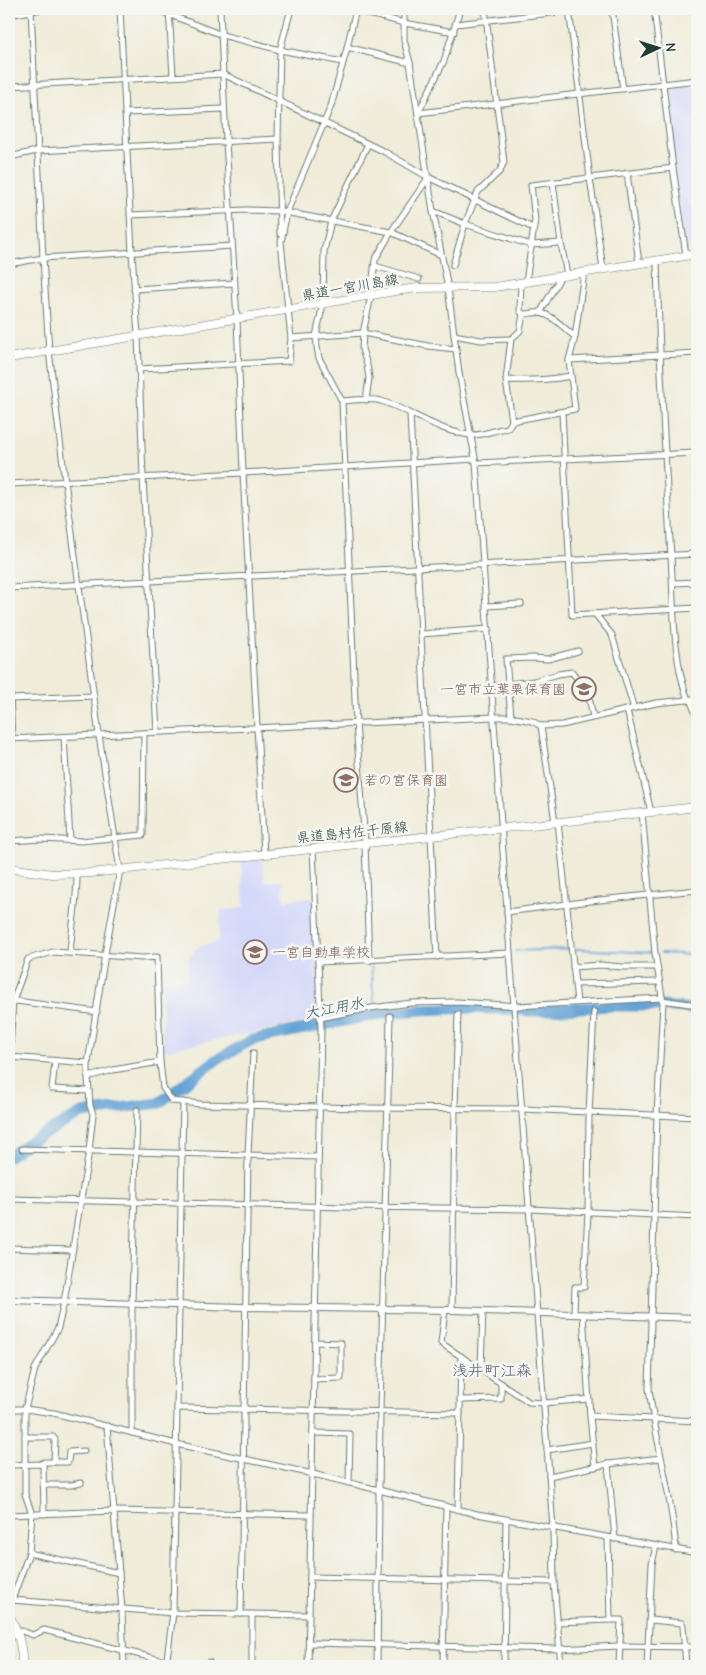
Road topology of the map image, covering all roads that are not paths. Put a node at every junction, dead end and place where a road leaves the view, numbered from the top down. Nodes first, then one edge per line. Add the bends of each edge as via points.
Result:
1 (42, 9) edge
2 (120, 9) edge
3 (155, 9) edge
4 (220, 9) edge
5 (291, 9) edge
6 (354, 9) edge
7 (404, 9) edge
8 (460, 9) edge
9 (485, 9) edge
10 (585, 9) edge
11 (612, 9) edge
12 (654, 9) edge
13 (31, 10) edge
14 (569, 10) edge
15 (169, 12) edge
16 (9, 15) edge
17 (487, 20) junction
18 (404, 23) junction
19 (456, 24) junction
20 (454, 32) junction
21 (222, 35) junction
22 (347, 47) junction
23 (280, 50) junction
24 (343, 62) junction
25 (410, 63) junction
26 (223, 74) junction
27 (173, 76) junction
28 (123, 79) junction
29 (697, 80) edge
30 (34, 84) junction
31 (663, 84) junction
32 (9, 86) edge
33 (623, 89) junction
34 (580, 95) junction
35 (278, 101) junction
36 (497, 105) junction
37 (224, 109) junction
38 (125, 113) junction
39 (418, 113) junction
40 (324, 124) junction
41 (278, 139) junction
42 (226, 142) junction
43 (368, 144) junction
44 (127, 147) junction
45 (37, 152) junction
46 (9, 156) edge
47 (673, 168) junction
48 (627, 173) junction
49 (428, 177) junction
50 (590, 178) junction
51 (554, 183) junction
52 (475, 200) junction
53 (230, 210) junction
54 (279, 211) junction
55 (433, 211) junction
56 (286, 212) junction
57 (130, 215) junction
58 (330, 221) junction
59 (466, 224) junction
60 (533, 228) junction
61 (391, 232) junction
62 (281, 242) junction
63 (561, 243) junction
64 (530, 245) junction
65 (232, 246) junction
66 (132, 253) junction
67 (697, 254) edge
68 (441, 255) junction
69 (686, 255) junction
70 (43, 258) junction
71 (657, 260) junction
72 (639, 263) junction
73 (9, 264) edge
74 (453, 265) dead end
75 (375, 266) junction
76 (603, 269) junction
77 (584, 273) junction
78 (564, 276) junction
79 (419, 280) dead end
80 (234, 283) junction
81 (523, 283) junction
82 (134, 288) junction
83 (448, 288) junction
84 (371, 296) junction
85 (323, 304) junction
86 (287, 310) junction
87 (540, 313) junction
88 (522, 314) junction
89 (237, 319) junction
90 (363, 333) junction
91 (138, 335) junction
92 (454, 335) junction
93 (316, 336) junction
94 (575, 337) junction
95 (291, 338) junction
96 (511, 339) junction
97 (456, 349) junction
98 (49, 352) junction
99 (697, 353) edge
100 (659, 355) junction
101 (9, 358) edge
102 (570, 360) junction
103 (239, 363) junction
104 (139, 369) junction
105 (571, 376) junction
106 (506, 380) junction
107 (342, 400) junction
108 (366, 400) junction
109 (562, 412) junction
110 (410, 414) junction
111 (512, 421) junction
112 (470, 435) junction
113 (697, 453) edge
114 (664, 455) junction
115 (564, 460) junction
116 (476, 461) junction
117 (412, 463) junction
118 (346, 466) junction
119 (243, 473) junction
120 (143, 477) junction
121 (65, 481) junction
122 (9, 484) edge
123 (697, 554) edge
124 (671, 555) junction
125 (569, 561) junction
126 (484, 564) junction
127 (417, 568) junction
128 (349, 571) junction
129 (248, 576) junction
130 (148, 581) junction
131 (697, 582) edge
132 (673, 583) junction
133 (80, 585) junction
134 (9, 588) edge
135 (521, 604) dead end
136 (487, 606) junction
137 (697, 608) edge
138 (674, 610) junction
139 (594, 614) junction
140 (489, 629) junction
141 (420, 634) junction
142 (578, 651) dead end
143 (9, 671) edge
144 (509, 684) junction
145 (492, 686) junction
146 (94, 696) junction
147 (9, 699) edge
148 (697, 699) edge
149 (689, 700) junction
150 (634, 709) junction
151 (627, 710) junction
152 (494, 717) junction
153 (511, 717) junction
154 (593, 717) junction
155 (697, 717) edge
156 (425, 720) junction
157 (356, 724) junction
158 (541, 726) junction
159 (258, 728) junction
160 (157, 732) junction
161 (144, 733) junction
162 (99, 735) junction
163 (64, 737) junction
164 (10, 739) edge
165 (697, 807) edge
166 (651, 812) junction
167 (642, 813) junction
168 (557, 822) junction
169 (502, 828) junction
170 (432, 836) junction
171 (116, 838) junction
172 (70, 840) junction
173 (9, 841) edge
174 (365, 843) junction
175 (313, 849) junction
176 (264, 854) junction
177 (9, 868) edge
178 (120, 870) junction
179 (77, 874) junction
180 (697, 890) edge
181 (649, 895) junction
182 (566, 905) junction
183 (507, 912) junction
184 (70, 953) junction
185 (510, 953) junction
186 (105, 954) junction
187 (437, 957) junction
188 (369, 961) junction
189 (318, 962) junction
190 (573, 967) junction
191 (657, 967) junction
192 (659, 982) junction
193 (575, 984) junction
194 (11, 1001) edge
195 (577, 1002) junction
196 (662, 1003) junction
197 (697, 1004) edge
198 (515, 1008) junction
199 (97, 1012) junction
200 (594, 1012) dead end
201 (458, 1014) dead end
202 (390, 1016) dead end
203 (320, 1020) junction
204 (253, 1053) dead end
205 (9, 1058) edge
206 (55, 1061) junction
207 (160, 1062) junction
208 (9, 1063) edge
209 (88, 1063) junction
210 (88, 1076) junction
211 (89, 1091) junction
212 (183, 1102) junction
213 (250, 1104) junction
214 (320, 1107) junction
215 (387, 1108) junction
216 (455, 1108) junction
217 (137, 1110) dead end
218 (522, 1110) junction
219 (590, 1113) junction
220 (657, 1115) junction
221 (697, 1117) edge
222 (22, 1150) dead end
223 (89, 1151) junction
224 (136, 1151) junction
225 (182, 1153) junction
226 (248, 1155) junction
227 (318, 1157) junction
228 (9, 1199) edge
229 (81, 1200) junction
230 (134, 1202) junction
231 (180, 1203) junction
232 (248, 1204) junction
233 (318, 1206) junction
234 (384, 1208) junction
235 (453, 1208) junction
236 (530, 1209) junction
237 (588, 1212) junction
238 (655, 1215) junction
239 (697, 1216) edge
240 (9, 1248) edge
241 (72, 1250) junction
242 (9, 1300) edge
243 (64, 1302) junction
244 (132, 1304) junction
245 (178, 1306) junction
246 (246, 1307) junction
247 (315, 1308) junction
248 (382, 1310) junction
249 (444, 1310) junction
250 (452, 1310) junction
251 (483, 1311) junction
252 (538, 1312) junction
253 (574, 1313) junction
254 (583, 1314) junction
255 (651, 1316) junction
256 (697, 1318) edge
257 (315, 1342) junction
258 (462, 1356) junction
259 (480, 1369) junction
260 (314, 1379) junction
261 (501, 1384) junction
262 (589, 1399) junction
263 (460, 1400) junction
264 (544, 1403) junction
265 (177, 1408) junction
266 (9, 1409) edge
267 (25, 1409) junction
268 (314, 1409) junction
269 (244, 1410) junction
270 (380, 1411) junction
271 (460, 1413) junction
272 (590, 1416) junction
273 (653, 1420) junction
274 (697, 1421) edge
275 (107, 1426) junction
276 (132, 1433) junction
277 (314, 1433) junction
278 (25, 1437) junction
279 (593, 1443) junction
280 (176, 1444) junction
281 (547, 1450) junction
282 (84, 1451) dead end
283 (660, 1458) junction
284 (244, 1459) junction
285 (54, 1462) junction
286 (25, 1464) junction
287 (41, 1464) junction
288 (608, 1464) junction
289 (9, 1465) edge
290 (595, 1467) junction
291 (313, 1474) junction
292 (549, 1476) junction
293 (81, 1483) dead end
294 (349, 1484) junction
295 (43, 1485) junction
296 (379, 1491) junction
297 (446, 1506) junction
298 (458, 1509) junction
299 (114, 1511) junction
300 (176, 1512) junction
301 (32, 1514) junction
302 (44, 1514) junction
303 (243, 1514) junction
304 (9, 1515) edge
305 (311, 1515) junction
306 (506, 1520) junction
307 (553, 1528) junction
308 (608, 1538) junction
309 (615, 1539) junction
310 (656, 1546) junction
311 (676, 1550) junction
312 (29, 1553) junction
313 (697, 1553) edge
314 (119, 1573) junction
315 (310, 1577) junction
316 (379, 1578) junction
317 (445, 1580) junction
318 (506, 1581) junction
319 (554, 1582) junction
320 (10, 1600) edge
321 (122, 1610) junction
322 (173, 1613) junction
323 (241, 1614) junction
324 (252, 1614) junction
325 (9, 1615) edge
326 (309, 1615) junction
327 (610, 1620) junction
328 (650, 1620) junction
329 (558, 1622) junction
330 (16, 1629) junction
331 (309, 1643) junction
332 (377, 1644) junction
333 (619, 1646) junction
334 (443, 1647) junction
335 (697, 1647) edge
336 (505, 1648) junction
337 (648, 1648) junction
338 (685, 1648) junction
339 (559, 1649) junction
340 (124, 1650) junction
341 (166, 1664) edge
342 (22, 1666) edge
343 (124, 1666) edge
344 (184, 1666) edge
345 (252, 1666) edge
346 (308, 1666) edge
347 (377, 1666) edge
348 (443, 1666) edge
349 (504, 1666) edge
350 (561, 1666) edge
351 (619, 1666) edge
352 (647, 1666) edge
353 (686, 1666) edge

1 - 13 street
2 - 28 street
3 - 15 street
4 - 21 street
5 - 23 street
6 - 18 street
6 - 22 street
7 - 18 street
8 - 19 street
9 - 17 street
10 - 14 street
11 - 33 street
12 - 31 street
13 - 16 street
13 - 30 street
14 - 17 street
14 - 34 street
15 - 21 street
15 - 27 street
17 - 19 street
17 - 36 street
18 - 20 street
18 - 25 street via 404,40
19 - 20 street
20 - 39 street via 444,61
21 - 23 street
21 - 26 street
22 - 24 street
22 - 25 street
23 - 24 street
23 - 35 street
24 - 40 street
25 - 39 street
26 - 27 street
26 - 35 street
26 - 37 street
27 - 28 street
28 - 30 street
28 - 38 street
29 - 31 street
30 - 32 street
30 - 45 street
31 - 33 street
31 - 47 street
33 - 34 street
34 - 36 street
34 - 50 street
35 - 40 street
35 - 41 street
36 - 39 street
36 - 52 street via 504,162
37 - 38 street
37 - 42 street
38 - 44 street
39 - 49 street
40 - 43 street
40 - 56 street
41 - 42 street
41 - 54 street
42 - 44 street
42 - 53 street
43 - 49 street
43 - 58 street
44 - 45 street
44 - 57 street
45 - 46 street
45 - 70 street
47 - 48 street
47 - 69 street
48 - 50 street
48 - 72 street
49 - 52 street
49 - 55 street
49 - 61 street
50 - 51 street
50 - 76 street
51 - 60 street via 532,185
51 - 63 street
52 - 59 street
52 - 60 street
53 - 54 street
53 - 57 street
53 - 65 street
54 - 56 street
54 - 62 street
55 - 59 street
55 - 68 street
56 - 58 street
56 - 62 street
57 - 66 street
58 - 61 street
58 - 85 street via 324,251
59 - 64 street
59 - 74 street
60 - 64 street
61 - 68 street
61 - 75 street via 375,260
62 - 86 street
63 - 64 street
63 - 78 street
64 - 81 street
65 - 66 street
65 - 80 street
66 - 70 street
66 - 82 street
67 - 69 main road, 県道一宮川島線
68 - 83 street
69 - 71 main road, 県道一宮川島線
70 - 73 street
70 - 98 street
71 - 72 main road, 県道一宮川島線
71 - 100 street
72 - 76 main road, 県道一宮川島線
75 - 79 street
75 - 84 street
76 - 77 main road, 県道一宮川島線
77 - 78 main road, 県道一宮川島線
77 - 94 street
78 - 81 main road, 県道一宮川島線
78 - 87 street
80 - 82 street
80 - 89 street
81 - 83 main road, 県道一宮川島線 via 486,288
81 - 88 street
82 - 91 street
83 - 84 main road, 県道一宮川島線 via 418,288
83 - 92 street
84 - 85 main road, 県道一宮川島線
84 - 90 street
85 - 86 main road, 県道一宮川島線
85 - 93 street
86 - 89 main road, 県道一宮川島線
86 - 95 street
87 - 88 street
87 - 94 street
88 - 96 street via 520,331
89 - 91 main road, 県道一宮川島線
89 - 103 street
90 - 93 street
90 - 97 street
90 - 108 street via 362,349 369,378
91 - 98 main road, 県道一宮川島線
91 - 104 street
92 - 96 street via 481,340
92 - 97 street
93 - 95 street
93 - 107 street via 319,358
94 - 102 street
95 - 103 street via 289,361
96 - 106 street
97 - 112 street
98 - 101 main road, 県道一宮川島線
98 - 121 street
99 - 100 street
100 - 102 street
100 - 114 street
102 - 105 street
103 - 104 street
103 - 119 street
104 - 120 street
105 - 106 street via 548,380
105 - 109 street via 575,410
106 - 111 street
107 - 108 street
107 - 118 street
108 - 110 street via 381,401
109 - 111 street
109 - 115 street
110 - 112 street
110 - 117 street
111 - 112 street via 508,428
112 - 116 street
113 - 114 street
114 - 115 street
114 - 124 street
115 - 116 street
115 - 125 street
116 - 117 street
116 - 126 street
117 - 118 street
117 - 127 street
118 - 119 street
118 - 128 street
119 - 120 street
119 - 129 street
120 - 121 street
120 - 130 street
121 - 122 street
121 - 133 street
123 - 124 street
124 - 125 street
124 - 132 street
125 - 126 street
125 - 139 street via 572,615
126 - 127 street
126 - 136 street
127 - 128 street
127 - 141 street
128 - 129 street
128 - 157 street
129 - 130 street
129 - 159 street
130 - 133 street
130 - 160 street
131 - 132 street
132 - 138 street
133 - 134 street
133 - 146 street
135 - 136 street
136 - 140 street
137 - 138 street
138 - 139 street
138 - 149 street via 681,682
139 - 150 street via 612,635
140 - 141 street
140 - 145 street
141 - 156 street
142 - 144 street via 548,659 506,659
143 - 147 street
144 - 145 street
144 - 153 street
144 - 154 street via 572,672 579,681 586,682
145 - 152 street
146 - 147 street
146 - 162 street
147 - 164 street
148 - 149 street
149 - 150 street
149 - 155 street
150 - 151 street
151 - 154 street
151 - 166 street
152 - 153 street
152 - 156 street
152 - 169 street
153 - 158 street
154 - 158 street via 562,725
156 - 157 street
156 - 170 street
157 - 159 street
157 - 174 street
158 - 168 street
159 - 160 street
159 - 176 street
160 - 161 street
161 - 162 street
161 - 171 street via 143,836
162 - 163 street
162 - 171 street
163 - 164 street
163 - 172 street
165 - 166 main road, 県道島村佐千原線
166 - 167 main road, 県道島村佐千原線
167 - 168 main road, 県道島村佐千原線
167 - 181 street
168 - 169 main road, 県道島村佐千原線
168 - 182 street
169 - 170 main road, 県道島村佐千原線
169 - 183 street
170 - 174 main road, 県道島村佐千原線
170 - 187 street
171 - 172 street
171 - 178 street
172 - 173 street
174 - 175 main road, 県道島村佐千原線
174 - 188 street
175 - 176 main road, 県道島村佐千原線
175 - 189 street
176 - 178 main road, 県道島村佐千原線
177 - 179 main road, 県道島村佐千原線
178 - 179 main road, 県道島村佐千原線
178 - 186 street
179 - 184 street
180 - 181 street
181 - 182 street
181 - 191 street
182 - 183 street
182 - 190 street
183 - 185 street
184 - 186 street
184 - 194 street via 53,952 28,959
185 - 187 street
185 - 198 street
186 - 199 street
186 - 207 street via 143,958 157,956
187 - 188 street
188 - 189 street
189 - 203 street
190 - 191 street
190 - 193 street
191 - 192 street
192 - 193 street
192 - 196 street
193 - 195 street
194 - 199 street
194 - 205 street
195 - 196 street
195 - 198 street
196 - 197 street
196 - 220 street
198 - 203 street via 481,1003 412,1003 371,1008
198 - 218 street
199 - 209 street
200 - 219 street
201 - 216 street
202 - 215 street
203 - 214 street
204 - 213 street
205 - 206 street
205 - 208 street
206 - 209 street
206 - 211 street via 52,1089
207 - 210 street
207 - 212 street via 165,1092 170,1100
209 - 210 street
210 - 211 street
211 - 223 street via 92,1114
212 - 213 street
212 - 225 street
213 - 214 street
213 - 226 street
214 - 215 street
214 - 227 street
215 - 216 street
215 - 234 street
216 - 218 street
216 - 235 street
217 - 224 street
218 - 219 street
218 - 236 street
219 - 220 street
219 - 237 street
220 - 221 street
220 - 238 street
222 - 223 street
223 - 224 street
223 - 229 street
224 - 225 street
224 - 230 street
225 - 226 street
225 - 231 street
226 - 227 street
226 - 232 street
227 - 233 street
228 - 229 street
229 - 230 street
229 - 241 street
230 - 231 street
230 - 244 street
231 - 232 street
231 - 245 street
232 - 233 street
232 - 246 street
233 - 234 street
233 - 247 street
234 - 235 street
234 - 248 street
235 - 236 street
235 - 250 street
236 - 237 street
236 - 252 street
237 - 238 street
237 - 253 street via 584,1287 575,1287
238 - 239 street
238 - 255 street
240 - 241 street
241 - 243 street
242 - 243 street
243 - 244 street
243 - 267 street via 58,1328 35,1369
244 - 245 street
244 - 276 street
245 - 246 street
245 - 265 street
246 - 247 street
246 - 269 street
247 - 248 street
247 - 257 street
248 - 249 street
248 - 270 street
249 - 250 street
249 - 258 street via 441,1343
250 - 251 street
251 - 252 street
251 - 259 street
252 - 253 street
252 - 264 street
253 - 254 street
254 - 255 street
254 - 262 street
255 - 256 street
255 - 273 street via 649,1389
257 - 260 street
257 - 260 street via 341,1343 341,1378
258 - 259 street
258 - 263 street
259 - 261 street
260 - 268 street
261 - 263 street via 501,1400
261 - 264 street via 529,1402
262 - 264 street
262 - 272 street
263 - 271 street
264 - 281 street
265 - 269 street
265 - 280 street
266 - 267 street
267 - 275 street
267 - 278 street
268 - 269 street
268 - 270 street
268 - 277 street
269 - 284 street
270 - 271 street
270 - 296 street
271 - 298 street
272 - 273 street
272 - 279 street
273 - 274 street
273 - 283 street
275 - 276 street
275 - 299 street
276 - 280 street
277 - 291 street
277 - 294 street via 350,1434
278 - 285 street via 53,1437
278 - 286 street
279 - 281 street
279 - 290 street
280 - 284 street
280 - 300 street
281 - 292 street
282 - 285 street via 69,1452 68,1462
283 - 288 street
283 - 311 street via 673,1518
284 - 291 street
284 - 303 street
285 - 287 street
286 - 287 street
286 - 289 street
286 - 301 street via 25,1494
287 - 295 street
288 - 290 street
288 - 309 street
290 - 292 street
291 - 294 street
291 - 305 street
292 - 307 street
293 - 295 street
294 - 296 street
295 - 302 street
296 - 297 street
296 - 316 street
297 - 298 street
297 - 317 street
298 - 306 street
299 - 300 street
299 - 302 street
299 - 314 street
300 - 303 street
300 - 322 street
301 - 302 street
301 - 304 street
301 - 312 street
303 - 305 street
303 - 323 street
305 - 315 street
306 - 307 street
306 - 318 street
307 - 308 street
307 - 319 street
308 - 309 street
308 - 327 street
309 - 310 street
310 - 311 street
310 - 328 street via 652,1564
311 - 313 street
312 - 314 street
312 - 320 street
314 - 321 street
315 - 316 street
315 - 326 street
316 - 317 street
316 - 332 street
317 - 318 street
317 - 334 street
318 - 319 street
318 - 336 street
319 - 329 street
320 - 321 street
321 - 322 street
321 - 340 street
322 - 323 street
322 - 341 street
323 - 324 street
324 - 326 street
324 - 345 street
325 - 330 main road
326 - 331 street
327 - 329 street
327 - 333 street via 620,1620
328 - 337 street
328 - 338 street via 682,1623
329 - 339 street
330 - 340 street via 33,1635 44,1630
330 - 342 main road
331 - 332 street
331 - 346 street
332 - 334 street
332 - 347 street
333 - 337 street
333 - 339 street
333 - 351 street
334 - 336 street
334 - 348 street
335 - 338 street
336 - 339 street
336 - 349 street
337 - 338 street
337 - 352 street
338 - 353 street
339 - 350 street
340 - 341 street
340 - 343 street
341 - 344 street

